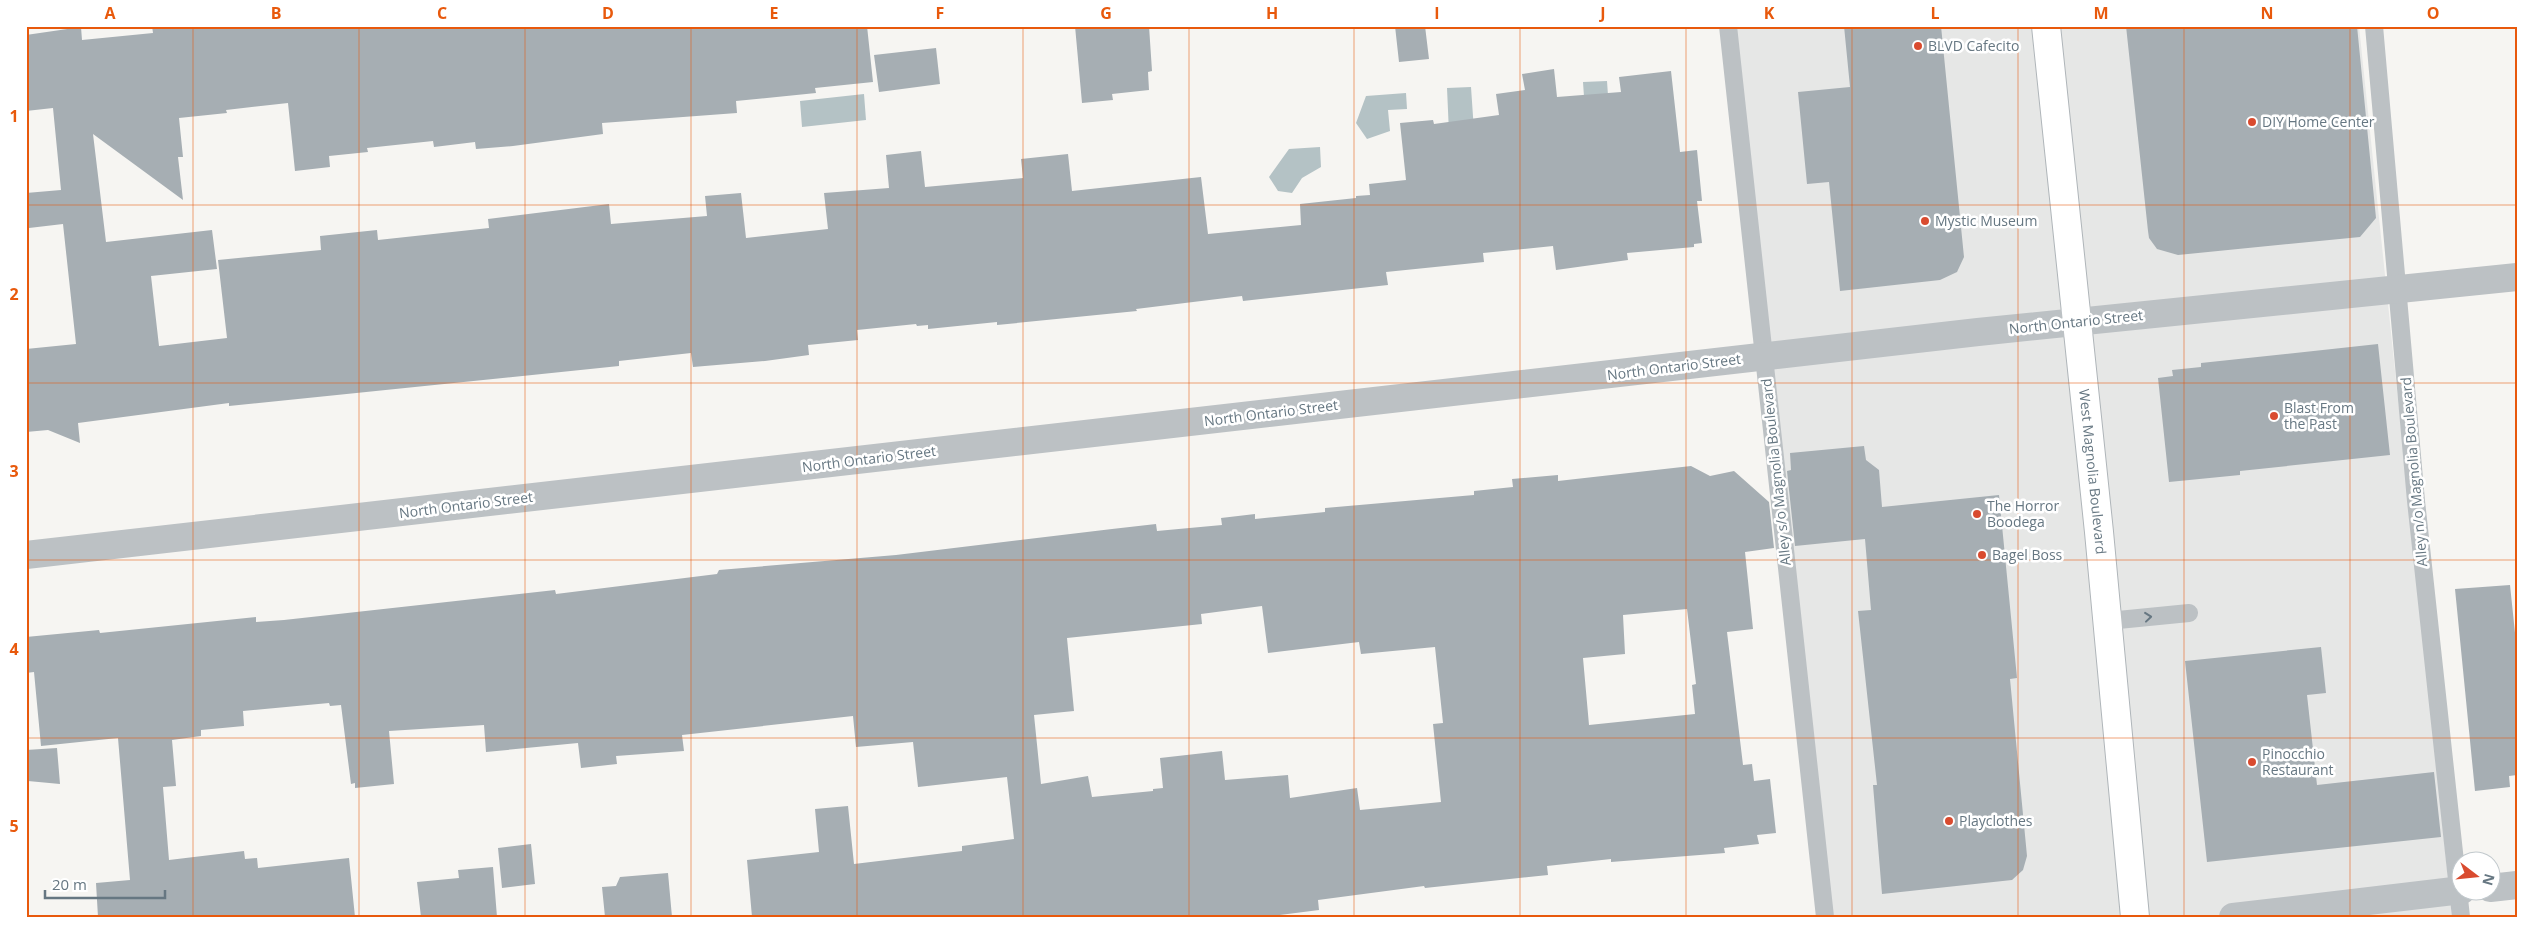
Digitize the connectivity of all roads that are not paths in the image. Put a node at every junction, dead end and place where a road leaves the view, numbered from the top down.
1 (1728, 26) edge
2 (2046, 26) edge
3 (2374, 26) edge
4 (2517, 277) edge
5 (2398, 290) junction
6 (2078, 322) junction
7 (1764, 356) junction
8 (26, 555) edge
9 (2189, 613) dead end
10 (2108, 621) junction
11 (2455, 850) edge
12 (2517, 885) edge
13 (2500, 887) edge
14 (2450, 900) edge
15 (1825, 917) edge
16 (2134, 917) edge
17 (2233, 917) edge

1 - 7 lane, Alley s/o Magnolia Boulevard
2 - 6 main road, West Magnolia Boulevard
3 - 5 lane, Alley n/o Magnolia Boulevard
4 - 5 street, North Ontario Street
5 - 6 street, North Ontario Street
5 - 11 lane, Alley n/o Magnolia Boulevard
6 - 7 street, North Ontario Street
6 - 10 main road, West Magnolia Boulevard
7 - 8 street, North Ontario Street
7 - 15 lane, Alley s/o Magnolia Boulevard
10 -> 9 lane
10 - 16 main road, West Magnolia Boulevard
12 - 13 street
14 - 17 street

